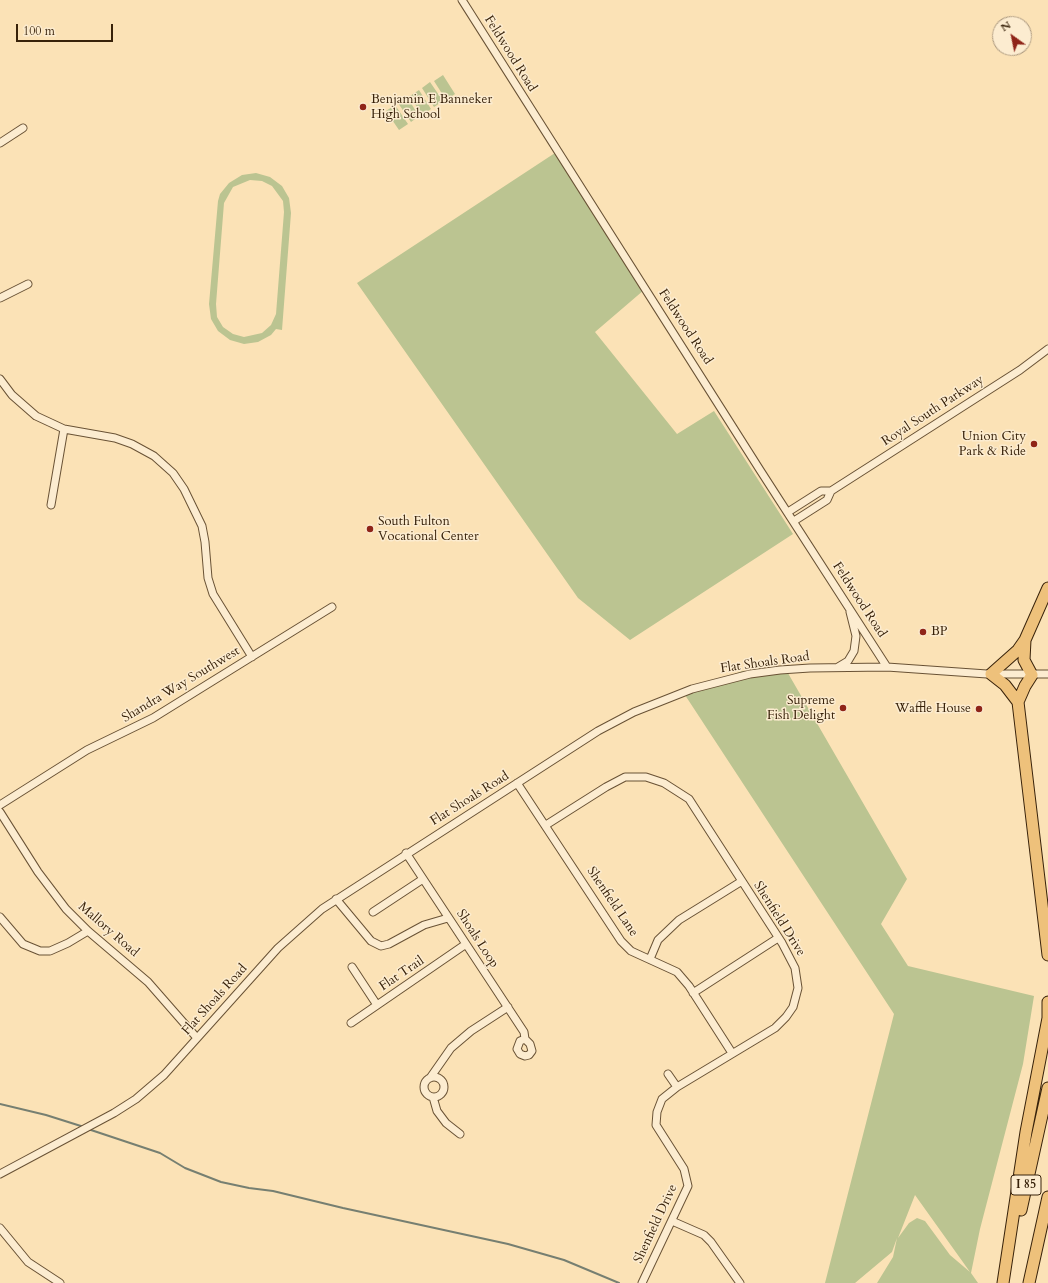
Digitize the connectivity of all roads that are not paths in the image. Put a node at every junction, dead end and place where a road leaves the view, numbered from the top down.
1 (462, 0) edge
2 (23, 128) dead end
3 (0, 143) edge
4 (28, 284) dead end
5 (0, 298) edge
6 (1048, 349) edge
7 (0, 379) edge
8 (64, 429) junction
9 (831, 491) junction
10 (51, 505) dead end
11 (788, 512) junction
12 (794, 521) junction
13 (1048, 588) edge
14 (848, 606) junction
15 (332, 607) dead end
16 (1025, 640) junction
17 (252, 657) junction
18 (887, 667) junction
19 (837, 668) junction
20 (991, 674) junction
21 (1048, 674) edge
22 (1032, 675) junction
23 (1018, 702) junction
24 (517, 783) junction
25 (0, 806) edge
26 (0, 812) edge
27 (546, 825) junction
28 (406, 853) junction
29 (423, 879) junction
30 (742, 882) junction
31 (336, 899) junction
32 (373, 912) dead end
33 (0, 917) edge
34 (448, 918) junction
35 (88, 931) junction
36 (778, 938) junction
37 (466, 944) junction
38 (1048, 955) edge
39 (650, 959) junction
40 (352, 967) dead end
41 (693, 993) junction
42 (1048, 1002) edge
43 (377, 1005) junction
44 (508, 1008) junction
45 (350, 1023) dead end
46 (197, 1038) junction
47 (525, 1039) dead end
48 (732, 1053) junction
49 (668, 1074) dead end
50 (430, 1078) junction
51 (678, 1087) junction
52 (1048, 1088) edge
53 (433, 1097) junction
54 (460, 1134) dead end
55 (0, 1174) edge
56 (1048, 1197) edge
57 (672, 1221) junction
58 (0, 1228) edge
59 (60, 1283) edge
60 (642, 1283) edge
61 (740, 1283) edge
62 (1004, 1283) edge
63 (1029, 1283) edge

1 - 11 street, Feldwood Road
2 - 3 street
4 - 5 street
6 - 9 street, Royal South Parkway
7 - 8 street
8 - 10 street
8 - 17 street
9 - 11 street, Royal South Parkway
9 - 12 street, Royal South Parkway
11 - 12 street, Feldwood Road
12 - 14 street, Feldwood Road
13 - 16 highway
14 - 18 street, Feldwood Road
14 - 19 street
15 - 17 street, Shandra Way Southwest
16 - 20 highway
16 - 22 highway
17 - 25 street, Shandra Way Southwest
18 - 19 street, Flat Shoals Road
18 - 20 street, Flat Shoals Road
19 - 24 street, Flat Shoals Road
20 - 22 street, Flat Shoals Road
20 - 23 highway
21 - 22 street, Flat Shoals Road
22 - 23 highway
23 - 38 highway
24 - 27 street, Shenfield Lane
24 - 28 street, Flat Shoals Road
26 - 35 street, Mallory Road
27 - 30 street, Shenfield Drive
27 - 39 street, Shenfield Lane
28 - 29 street, Shoals Loop
28 - 31 street, Flat Shoals Road
29 - 32 street
29 - 34 street, Shoals Loop
30 - 36 street, Shenfield Drive
30 - 39 street
31 - 34 street
31 - 46 street, Flat Shoals Road
33 - 35 street
34 - 37 street, Shoals Loop
35 - 46 street, Mallory Road
36 - 41 street
36 - 48 street, Shenfield Drive
37 - 43 street, Flat Trail
37 - 44 street, Shoals Loop
39 - 41 street, Shenfield Lane
40 - 43 street
41 - 48 street, Shenfield Lane
42 - 62 highway
43 - 45 street, Flat Trail
44 - 47 street, Shoals Loop
44 - 50 street
46 - 55 street, Flat Shoals Road
48 - 51 street, Shenfield Drive
49 - 51 street
50 - 53 street
50 - 53 street
51 - 57 street, Shenfield Drive
52 - 62 highway, I 85
53 - 54 street
56 - 63 highway, I 85
57 - 60 street, Shenfield Drive
57 - 61 street
58 - 59 street

